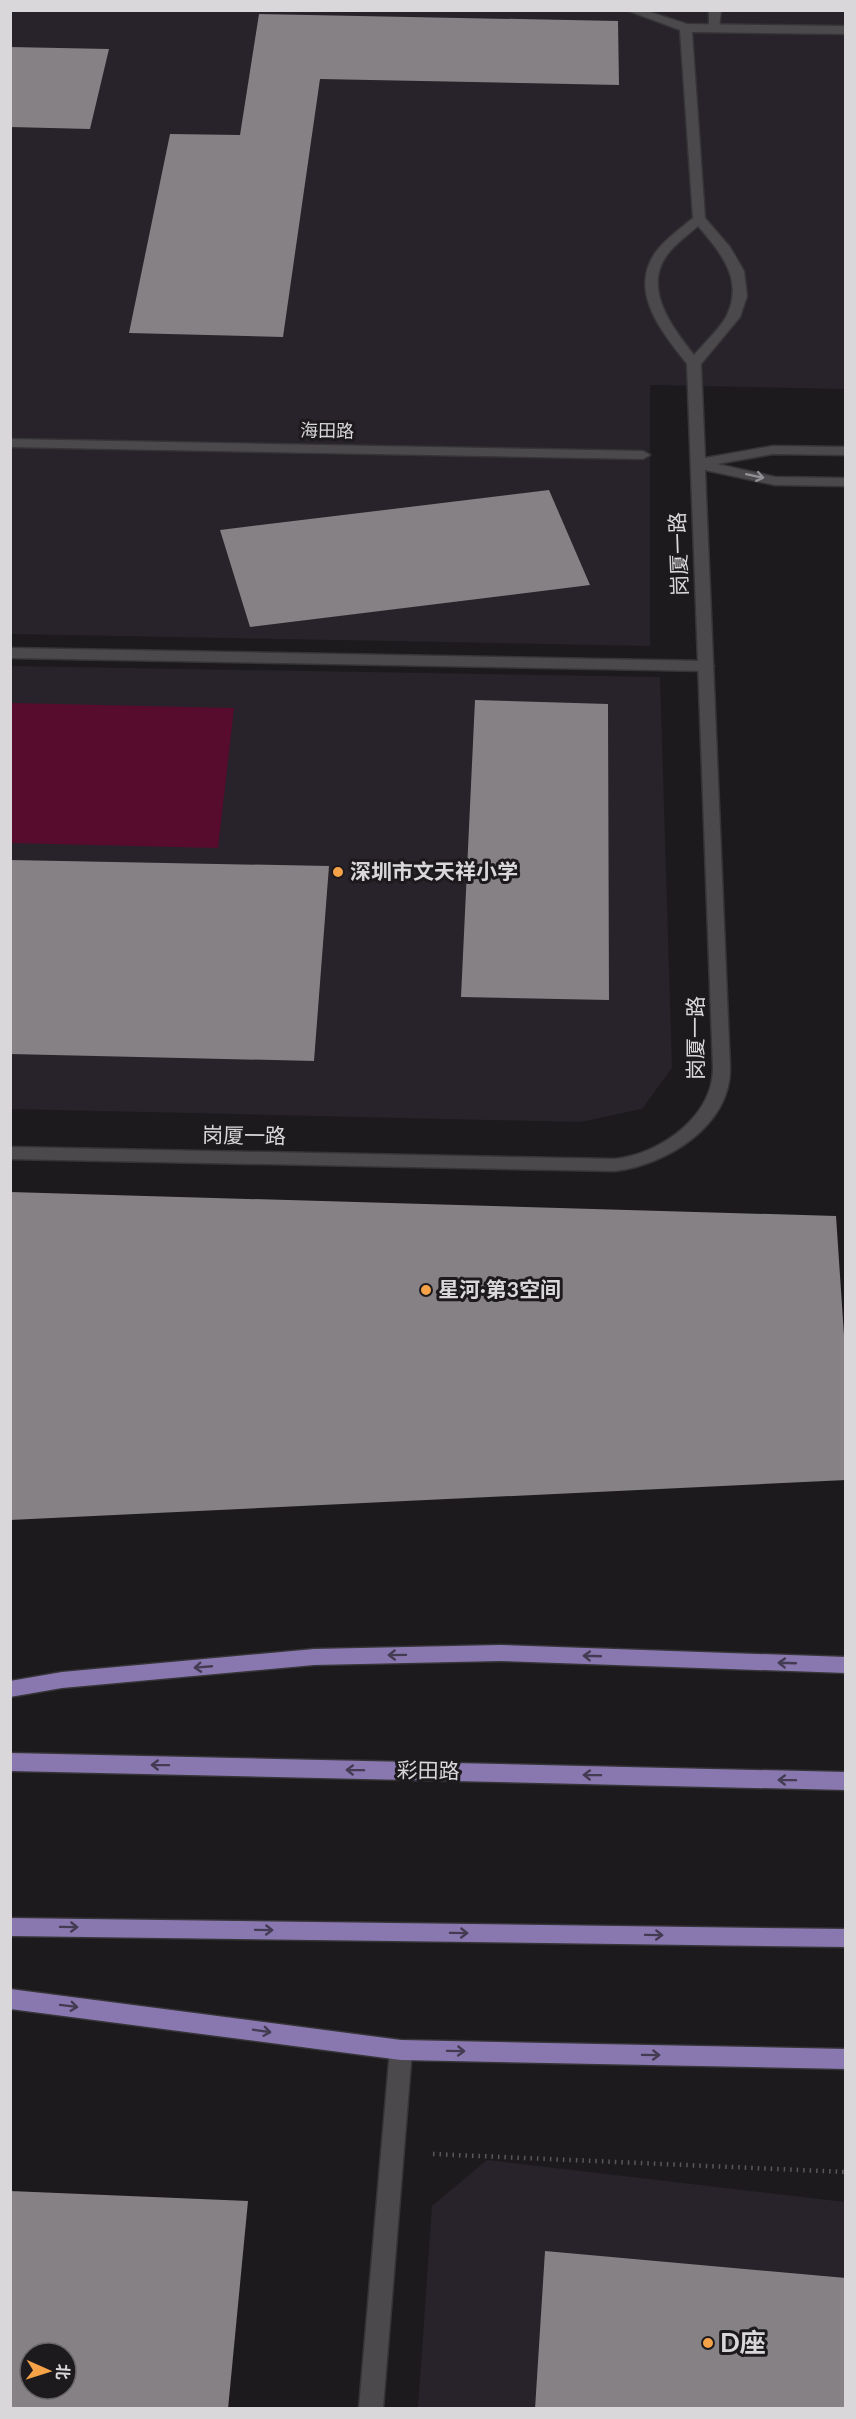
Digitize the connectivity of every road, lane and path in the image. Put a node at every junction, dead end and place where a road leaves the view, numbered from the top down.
1 (631, 10) edge
2 (715, 10) edge
3 (686, 28) junction
4 (716, 28) junction
5 (846, 30) edge
6 (699, 219) junction
7 (694, 364) junction
8 (10, 443) edge
9 (846, 451) edge
10 (643, 455) dead end
11 (698, 464) junction
12 (846, 482) edge
13 (10, 653) edge
14 (706, 666) junction
15 (10, 1153) edge
16 (846, 1665) edge
17 (10, 1689) edge
18 (10, 1762) edge
19 (846, 1781) edge
20 (10, 1927) edge
21 (846, 1938) edge
22 (10, 1998) edge
23 (401, 2050) junction
24 (846, 2059) edge
25 (391, 2150) junction
26 (846, 2172) edge
27 (371, 2409) edge

1 - 3 street
2 - 4 street
3 - 4 street
3 - 6 street
4 - 5 street
6 - 7 street
6 - 7 street
7 - 11 street, 岗厦一路
8 - 10 street, 海田路
9 - 11 street
11 -> 12 street
11 - 14 street, 岗厦一路
13 - 14 street
14 - 15 street, 岗厦一路
16 -> 17 main road
19 -> 18 main road, 彩田路
20 -> 21 main road
22 -> 23 main road
23 -> 24 main road
23 - 25 street
25 - 26 path
25 - 27 street

